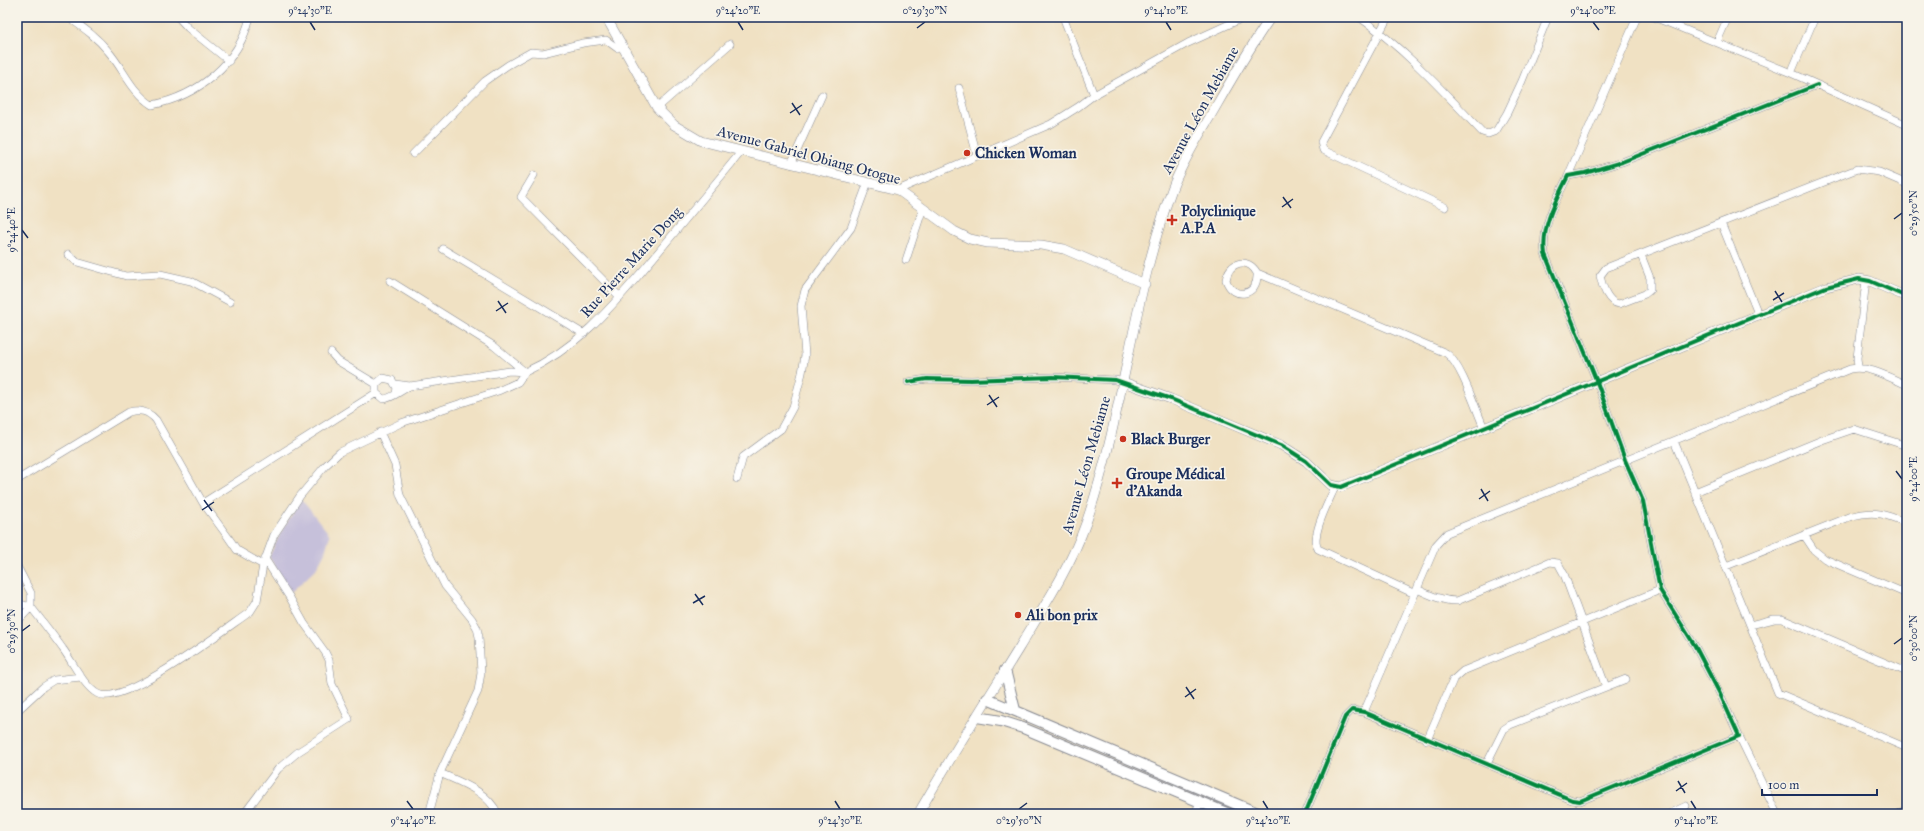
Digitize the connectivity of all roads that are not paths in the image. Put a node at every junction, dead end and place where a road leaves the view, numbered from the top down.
1 (68, 17) edge
2 (178, 17) edge
3 (250, 17) edge
4 (606, 17) edge
5 (1063, 17) edge
6 (1245, 17) edge
7 (1271, 17) edge
8 (1359, 17) edge
9 (1388, 17) edge
10 (1548, 17) edge
11 (1637, 17) edge
12 (1654, 17) edge
13 (1728, 17) edge
14 (1815, 17) edge
15 (1380, 32) junction
16 (1717, 42) junction
17 (730, 44) dead end
18 (621, 46) junction
19 (229, 61) junction
20 (1791, 73) junction
21 (1817, 85) junction
22 (959, 88) dead end
23 (822, 95) dead end
24 (1094, 95) junction
25 (657, 108) junction
26 (1907, 125) edge
27 (741, 152) junction
28 (413, 154) dead end
29 (977, 155) junction
30 (791, 164) junction
31 (534, 175) dead end
32 (1568, 176) junction
33 (868, 182) junction
34 (1907, 184) edge
35 (898, 190) junction
36 (1445, 207) dead end
37 (924, 208) junction
38 (1721, 223) junction
39 (443, 249) dead end
40 (68, 254) dead end
41 (1641, 255) junction
42 (906, 260) dead end
43 (1257, 273) junction
44 (1866, 280) junction
45 (390, 281) dead end
46 (1145, 284) junction
47 (620, 297) junction
48 (1907, 297) edge
49 (230, 302) dead end
50 (1759, 316) junction
51 (584, 334) junction
52 (331, 353) dead end
53 (1858, 368) junction
54 (525, 372) junction
55 (908, 382) dead end
56 (1123, 382) junction
57 (1597, 382) junction
58 (376, 384) junction
59 (395, 384) junction
60 (1907, 385) edge
61 (410, 386) junction
62 (396, 393) junction
63 (376, 394) junction
64 (1484, 428) junction
65 (380, 432) junction
66 (1674, 441) junction
67 (1907, 446) edge
68 (1625, 460) junction
69 (737, 479) dead end
70 (17, 480) edge
71 (1335, 487) junction
72 (1695, 492) junction
73 (203, 503) junction
74 (1907, 522) edge
75 (1804, 535) junction
76 (264, 562) junction
77 (17, 566) edge
78 (1726, 566) junction
79 (1660, 590) junction
80 (1416, 591) junction
81 (1907, 594) edge
82 (17, 603) edge
83 (32, 607) junction
84 (17, 622) edge
85 (1582, 622) junction
86 (1750, 625) junction
87 (1005, 670) junction
88 (1907, 672) edge
89 (81, 677) junction
90 (1626, 679) dead end
91 (1606, 687) junction
92 (987, 699) junction
93 (1015, 710) junction
94 (17, 711) edge
95 (1364, 712) junction
96 (977, 717) junction
97 (1739, 736) junction
98 (1427, 740) junction
99 (1907, 748) edge
100 (1487, 763) junction
101 (440, 773) junction
102 (1200, 802) junction
103 (1686, 806) dead end
104 (1907, 812) edge
105 (244, 814) edge
106 (429, 814) edge
107 (498, 814) edge
108 (918, 814) edge
109 (1195, 814) edge
110 (1228, 814) edge
111 (1260, 814) edge
112 (1305, 814) edge
113 (1669, 814) edge
114 (1777, 814) edge
115 (1901, 814) edge

1 - 19 street
2 - 19 street
3 - 19 street
4 - 18 street, Avenue Gabriel Obiang Otogue
5 - 24 street
6 - 24 street
7 - 46 street, Avenue Léon Mebiame
8 - 15 street
9 - 15 street
10 - 15 street
11 - 32 street
12 - 16 street
13 - 16 street
14 - 20 street
15 - 36 street
16 - 20 street
17 - 25 street
18 - 25 street, Avenue Gabriel Obiang Otogue
18 - 28 street
20 - 21 street
21 - 26 street
21 - 32 street
22 - 29 street
23 - 30 street
24 - 29 street
25 - 27 street, Avenue Gabriel Obiang Otogue
27 - 30 street, Avenue Gabriel Obiang Otogue
27 - 47 street, Rue Pierre Marie Dong
29 - 35 street
30 - 33 street, Avenue Gabriel Obiang Otogue
31 - 47 street
32 - 57 street
33 - 35 street, Avenue Gabriel Obiang Otogue
33 - 69 street
34 - 38 street
35 - 37 street, Avenue Gabriel Obiang Otogue
37 - 42 street
37 - 46 street, Avenue Gabriel Obiang Otogue
38 - 41 street
38 - 50 street
39 - 51 street
40 - 49 street
41 - 41 street
43 - 43 street
43 - 64 street
44 - 48 street
44 - 50 street
44 - 53 street
45 - 54 street
46 - 56 street, Avenue Léon Mebiame
47 - 51 street, Rue Pierre Marie Dong
50 - 57 street
51 - 54 street, Rue Pierre Marie Dong
52 - 58 street
53 - 60 street
53 - 66 street
54 - 61 street
54 - 65 street
55 - 56 street
56 - 71 street
56 - 87 street, Avenue Léon Mebiame
57 - 64 street
57 - 68 street
58 - 59 street
58 - 63 street
59 - 61 street
59 - 62 street
61 - 62 street
62 - 63 street
63 - 73 street
64 - 71 street
65 - 76 street
65 - 101 street
66 - 68 street
66 - 72 street
67 - 72 street
68 - 79 street
68 - 80 street
70 - 73 street
71 - 80 street
72 - 78 street
73 - 76 street
74 - 75 street
75 - 78 street
75 - 81 street
76 - 89 street
76 - 105 street
77 - 83 street
78 - 86 street
79 - 85 street
79 - 97 street
80 - 85 street
80 - 95 street
82 - 83 street
83 - 84 street
83 - 89 street
85 - 91 street
85 - 98 street
86 - 88 street
86 - 99 street
87 - 92 street, Avenue Léon Mebiame
87 - 93 main road
89 - 94 street
90 - 91 street
91 - 100 street
92 - 93 main road
92 - 96 street, Avenue Léon Mebiame
93 - 111 main road
95 - 98 street
95 - 112 street
96 - 102 main road
96 - 108 street, Avenue Léon Mebiame
97 - 100 street
97 - 114 street
98 - 100 street
101 - 106 street
101 - 107 street
102 - 109 street
102 - 110 main road
103 - 113 street
104 - 115 main road

